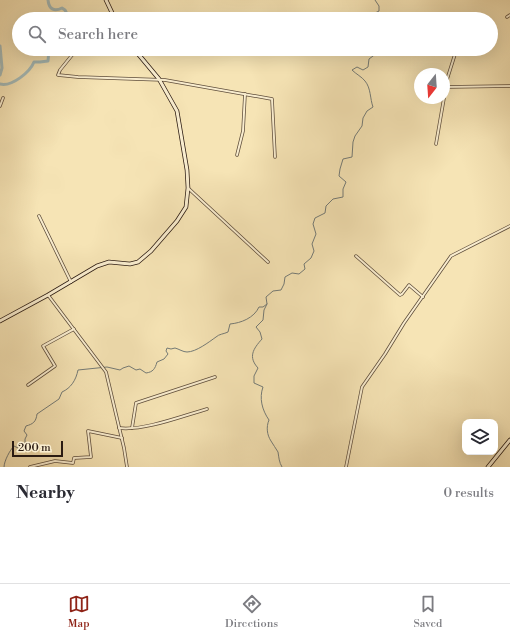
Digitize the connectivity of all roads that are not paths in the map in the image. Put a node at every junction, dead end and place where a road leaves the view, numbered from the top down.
1 (106, 0) edge
2 (112, 12) edge
3 (510, 15) edge
4 (507, 17) dead end
5 (71, 56) edge
6 (140, 56) edge
7 (454, 56) edge
8 (450, 69) edge
9 (159, 79) junction
10 (510, 86) edge
11 (450, 88) edge
12 (245, 94) junction
13 (3, 98) dead end
14 (443, 104) edge
15 (0, 106) edge
16 (436, 144) dead end
17 (237, 155) dead end
18 (275, 157) dead end
19 (188, 188) junction
20 (39, 216) dead end
21 (510, 226) edge
22 (356, 256) dead end
23 (268, 262) dead end
24 (71, 282) junction
25 (48, 295) junction
26 (423, 297) junction
27 (0, 321) edge
28 (74, 329) junction
29 (214, 377) dead end
30 (28, 385) dead end
31 (207, 409) dead end
32 (119, 428) junction
33 (132, 428) junction
34 (122, 438) junction
35 (510, 440) edge
36 (30, 467) edge
37 (127, 467) edge
38 (346, 467) edge
39 (488, 467) edge

1 - 2 street
3 - 4 street
5 - 9 street
6 - 9 street
7 - 8 street
9 - 12 street
9 - 19 street
10 - 11 street
12 - 17 street
12 - 18 street
13 - 15 street
14 - 16 street
19 - 23 street
19 - 24 street
20 - 24 street
21 - 26 street
22 - 26 street
24 - 25 street
25 - 27 street
25 - 28 street
26 - 38 street
28 - 30 street
28 - 32 street
29 - 33 street
31 - 33 street
32 - 33 street
32 - 34 street
34 - 36 street
34 - 37 street
35 - 39 street

